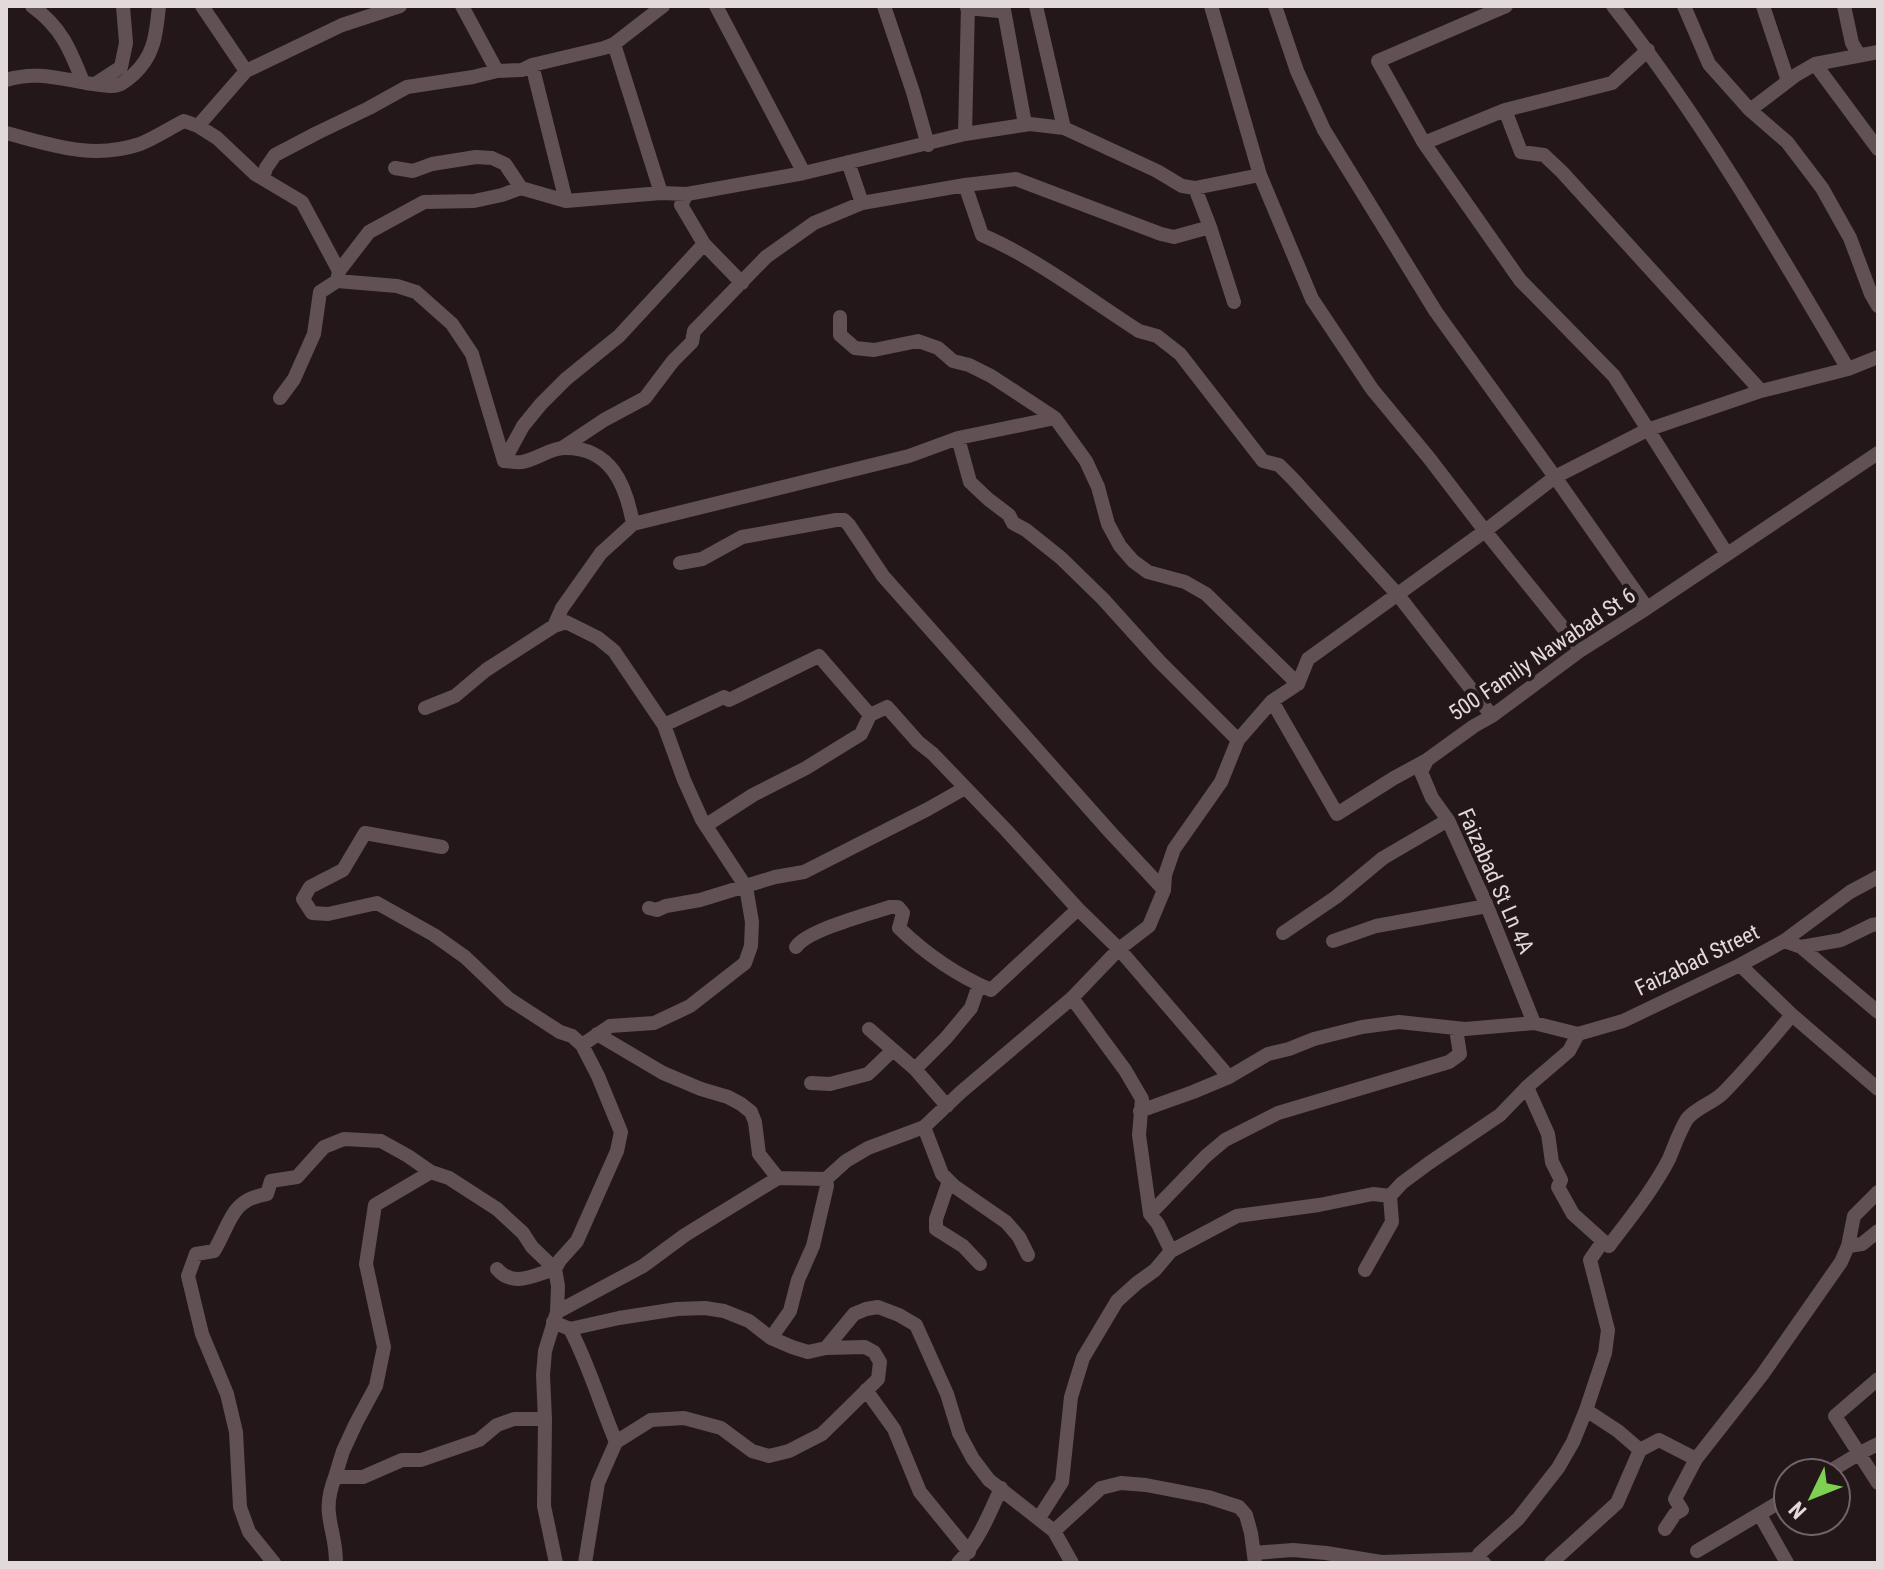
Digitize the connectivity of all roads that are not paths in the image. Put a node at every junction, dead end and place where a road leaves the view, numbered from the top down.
1 (32, 6) edge
2 (123, 6) edge
3 (159, 6) edge
4 (202, 6) edge
5 (400, 6) edge
6 (462, 6) edge
7 (663, 6) edge
8 (716, 6) edge
9 (884, 6) edge
10 (1019, 6) edge
11 (1036, 6) edge
12 (1211, 6) edge
13 (1275, 6) edge
14 (1506, 6) edge
15 (1613, 6) edge
16 (1684, 6) edge
17 (1763, 6) edge
18 (1844, 6) edge
19 (968, 7) edge
20 (1001, 9) edge
21 (614, 44) junction
22 (1648, 50) junction
23 (1878, 52) edge
24 (1859, 55) junction
25 (1815, 64) junction
26 (532, 65) junction
27 (246, 71) junction
28 (497, 71) junction
29 (6, 80) edge
30 (1788, 81) junction
31 (89, 83) junction
32 (1505, 110) junction
33 (1750, 110) junction
34 (1025, 124) junction
35 (198, 126) junction
36 (1064, 128) junction
37 (6, 133) edge
38 (965, 134) junction
39 (1424, 143) junction
40 (928, 145) junction
41 (1878, 149) edge
42 (848, 162) junction
43 (395, 168) dead end
44 (804, 173) junction
45 (1260, 175) junction
46 (263, 178) junction
47 (965, 185) junction
48 (521, 188) junction
49 (1195, 188) junction
50 (661, 193) junction
51 (687, 194) junction
52 (566, 201) junction
53 (862, 203) junction
54 (1210, 227) junction
55 (704, 244) junction
56 (338, 276) junction
57 (742, 283) junction
58 (1234, 302) dead end
59 (1878, 306) edge
60 (840, 317) dead end
61 (1878, 357) edge
62 (1848, 369) junction
63 (1761, 391) junction
64 (280, 398) dead end
65 (1055, 418) junction
66 (1647, 430) junction
67 (958, 438) junction
68 (562, 448) junction
69 (1878, 453) edge
70 (504, 461) junction
71 (1555, 477) junction
72 (633, 524) junction
73 (1485, 531) junction
74 (1727, 554) junction
75 (680, 563) dead end
76 (1398, 595) junction
77 (1647, 608) junction
78 (554, 626) junction
79 (1581, 650) junction
80 (1298, 684) junction
81 (1272, 701) junction
82 (425, 708) dead end
83 (870, 715) junction
84 (1492, 716) junction
85 (664, 725) junction
86 (1238, 740) junction
87 (1427, 760) junction
88 (965, 788) junction
89 (702, 820) junction
90 (1448, 820) junction
91 (442, 847) dead end
92 (1878, 877) edge
93 (746, 887) junction
94 (1164, 890) junction
95 (1487, 906) junction
96 (649, 908) dead end
97 (1078, 909) junction
98 (1878, 924) edge
99 (1283, 933) dead end
100 (1333, 941) dead end
101 (1784, 941) junction
102 (796, 947) dead end
103 (1801, 947) junction
104 (1119, 949) junction
105 (1740, 965) junction
106 (979, 985) junction
107 (1072, 998) junction
108 (1878, 1012) edge
109 (1792, 1015) junction
110 (1534, 1023) junction
111 (869, 1029) dead end
112 (1456, 1029) junction
113 (597, 1034) junction
114 (1578, 1034) junction
115 (582, 1045) junction
116 (893, 1050) junction
117 (915, 1069) junction
118 (1229, 1077) junction
119 (811, 1083) dead end
120 (1527, 1087) junction
121 (1878, 1089) edge
122 (947, 1106) junction
123 (1140, 1111) junction
124 (924, 1127) junction
125 (431, 1172) junction
126 (778, 1178) junction
127 (826, 1179) junction
128 (949, 1181) junction
129 (1878, 1192) edge
130 (1390, 1196) junction
131 (1153, 1224) junction
132 (1878, 1231) edge
133 (1603, 1241) junction
134 (1848, 1246) junction
135 (1171, 1251) junction
136 (1028, 1255) dead end
137 (980, 1264) dead end
138 (497, 1269) dead end
139 (555, 1269) junction
140 (1365, 1270) dead end
141 (555, 1317) junction
142 (570, 1329) junction
143 (771, 1338) junction
144 (826, 1348) junction
145 (1878, 1379) edge
146 (866, 1390) junction
147 (1586, 1410) junction
148 (545, 1419) junction
149 (616, 1442) junction
150 (1878, 1444) edge
151 (1640, 1450) junction
152 (1860, 1453) junction
153 (1852, 1458) edge
154 (1696, 1459) junction
155 (335, 1477) junction
156 (1878, 1483) edge
157 (1001, 1488) junction
158 (1772, 1507) edge
159 (1760, 1515) junction
160 (1039, 1518) junction
161 (1665, 1529) dead end
162 (1054, 1531) junction
163 (1697, 1551) dead end
164 (969, 1552) junction
165 (1255, 1558) edge
166 (1482, 1561) edge
167 (1381, 1562) edge
168 (274, 1563) edge
169 (336, 1563) edge
170 (556, 1563) edge
171 (585, 1563) edge
172 (958, 1563) edge
173 (1072, 1563) edge
174 (1551, 1563) edge
175 (1787, 1563) edge

1 - 31 street
2 - 31 street
3 - 31 street
4 - 27 street
5 - 27 street
6 - 28 street
7 - 21 street
8 - 44 street
9 - 40 street
10 - 20 street
11 - 36 street
12 - 45 street
13 - 71 street
14 - 39 street
15 - 22 street
16 - 33 street
17 - 30 street
18 - 24 street
19 - 20 street
19 - 38 street
20 - 34 street
21 - 26 street
21 - 50 street
22 - 32 street
22 - 62 street
23 - 24 street
24 - 25 street
25 - 30 street
25 - 41 street
26 - 28 street
26 - 52 street
27 - 35 street
28 - 46 street
29 - 31 street
30 - 33 street
32 - 39 street
32 - 63 street
33 - 59 street
34 - 36 street
34 - 38 street
35 - 37 street
35 - 46 street
36 - 49 street
38 - 40 street
39 - 66 street
40 - 42 street
42 - 44 street
42 - 53 street
43 - 48 street
44 - 51 street
45 - 49 street
45 - 73 street
46 - 56 street
47 - 53 street
47 - 54 street
47 - 76 street
48 - 52 street
48 - 56 street
49 - 54 street
50 - 51 street
50 - 52 street
51 - 55 street
53 - 57 street
54 - 58 street
55 - 57 street
55 - 70 street
56 - 64 street
56 - 70 street
57 - 68 street
60 - 65 street
61 - 62 street
62 - 63 street
63 - 66 street
65 - 67 street
65 - 80 street
66 - 71 street
66 - 74 street
67 - 72 street
67 - 86 street
68 - 70 street
68 - 72 street
69 - 74 street, 500 Family Nawabad St 6
71 - 73 street
71 - 77 street
72 - 78 street
73 - 76 street
73 - 79 street
74 - 77 street, 500 Family Nawabad St 6
75 - 94 street
76 - 80 street
76 - 84 street
77 - 79 street, 500 Family Nawabad St 6
78 - 82 street
78 - 85 street
79 - 84 street, 500 Family Nawabad St 6
80 - 81 street
81 - 86 street
81 - 87 street, 500 Family Nawabad St 6
83 - 85 street
83 - 88 street
83 - 89 street
84 - 87 street, 500 Family Nawabad St 6
85 - 89 street
86 - 94 street
87 - 90 street, Faizabad St Ln 4A
88 - 93 street
88 - 97 street
89 - 93 street
90 - 95 street, Faizabad St Ln 4A
90 - 99 street
91 - 115 street
92 - 101 street
93 - 96 street
93 - 113 street
94 - 104 street
95 - 100 street
95 - 110 street, Faizabad St Ln 4A
97 - 104 street
97 - 106 street
98 - 103 street, Faizabad Street
101 - 103 street, Faizabad Street
101 - 105 street, Faizabad Street
102 - 106 street
103 - 108 street
104 - 107 street
104 - 118 street
105 - 109 street
105 - 114 street, Faizabad Street
106 - 117 street
107 - 122 street
107 - 123 street
109 - 121 street
109 - 133 street
110 - 112 street
110 - 114 street
111 - 116 street
112 - 118 street
112 - 131 street
113 - 115 street
113 - 126 street
114 - 120 street
115 - 139 street
116 - 117 street
116 - 119 street
117 - 122 street
118 - 123 street
120 - 130 street
120 - 133 street
122 - 124 street
123 - 131 street
124 - 127 street
124 - 128 street
125 - 139 street
125 - 155 street
125 - 168 street
126 - 127 street
126 - 141 street
127 - 143 street
128 - 136 street
128 - 137 street
129 - 134 street
130 - 135 street
130 - 140 street
131 - 135 street
132 - 134 street
133 - 147 street
134 - 154 street
135 - 160 street
138 - 139 street
139 - 141 street
141 - 142 street
141 - 148 street
142 - 143 street
142 - 149 street
143 - 144 street
144 - 146 street
144 - 157 street
145 - 152 street
146 - 149 street
146 - 164 street
147 - 151 street
147 - 166 street
148 - 155 street
148 - 170 street
149 - 171 street
150 - 152 street
151 - 154 street
151 - 174 street
152 - 153 street
152 - 156 street
154 - 161 street
155 - 169 street
157 - 160 street
157 - 164 street
158 - 159 street
159 - 163 street
159 - 175 street
160 - 162 street
162 - 165 street
162 - 173 street
164 - 172 street
165 - 167 street
166 - 167 street

